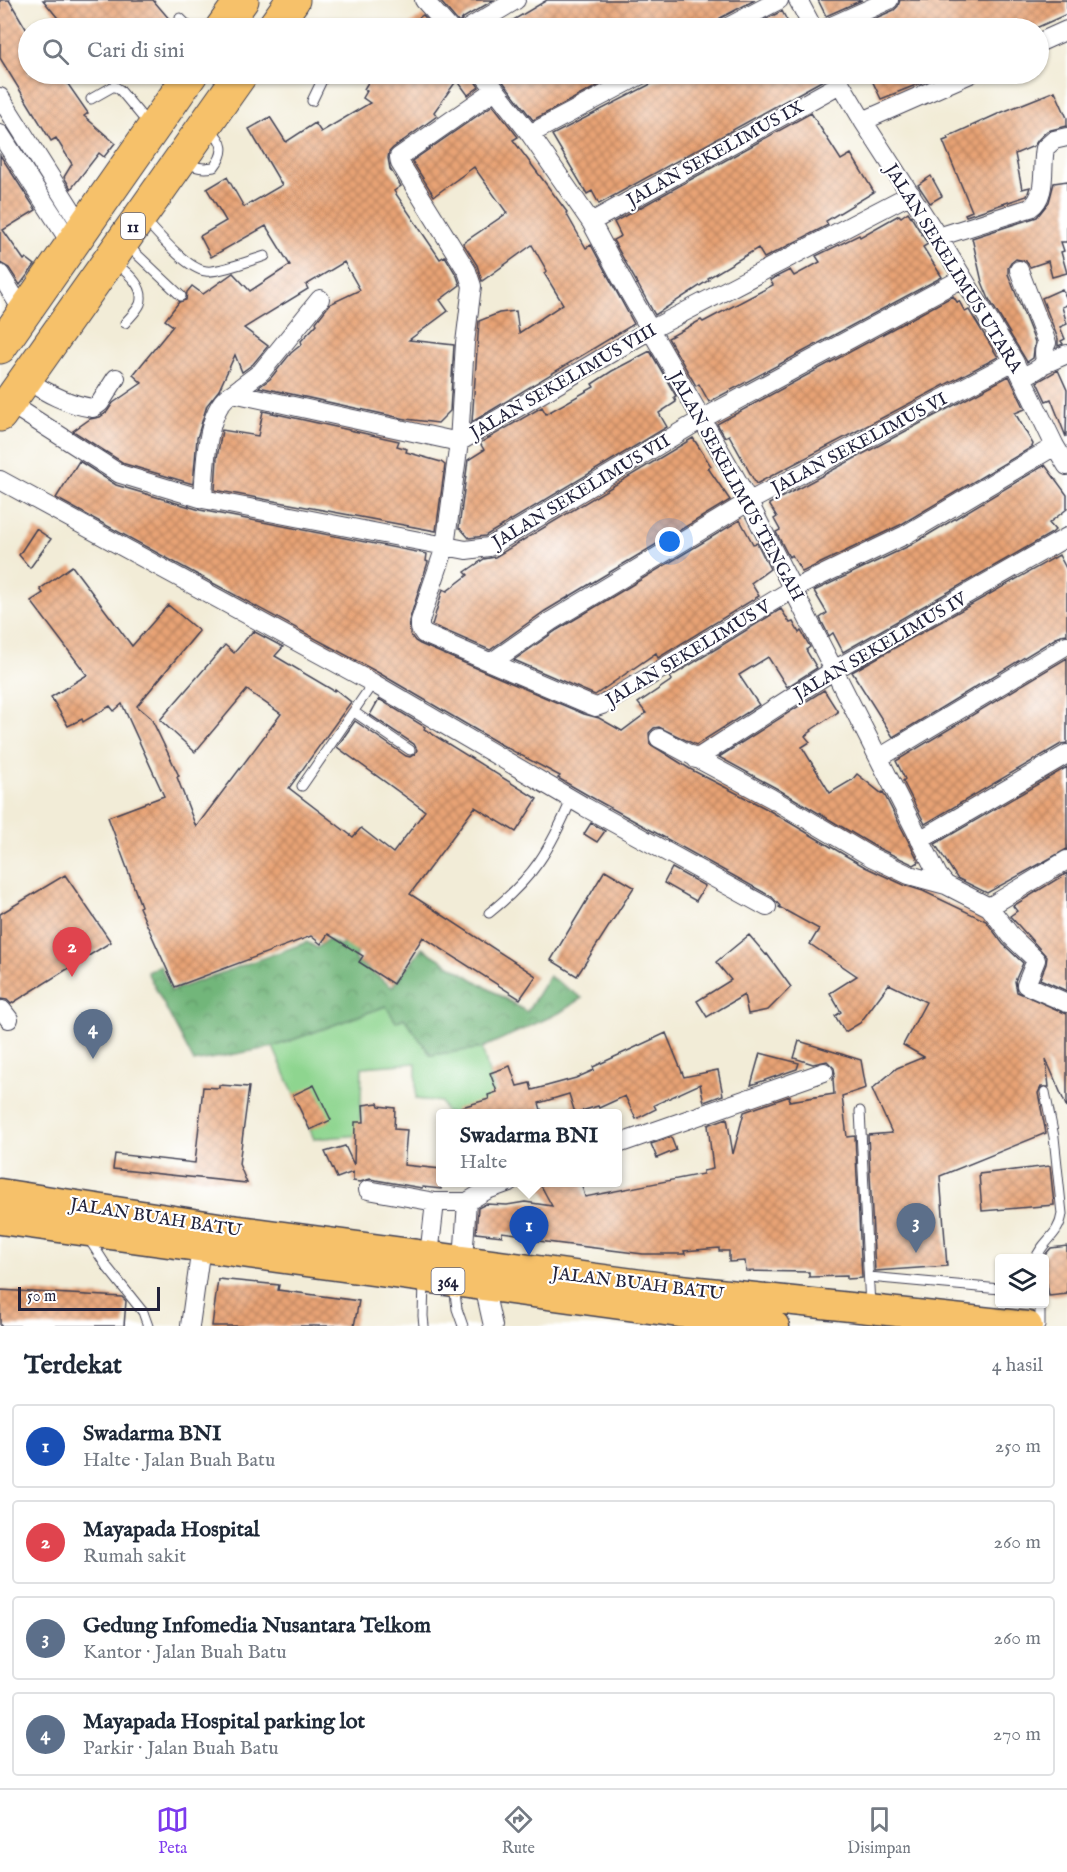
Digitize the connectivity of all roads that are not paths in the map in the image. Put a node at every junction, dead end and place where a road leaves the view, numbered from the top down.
1 (242, 0) edge
2 (424, 0) edge
3 (516, 0) edge
4 (779, 0) edge
5 (798, 0) edge
6 (889, 0) edge
7 (229, 18) edge
8 (440, 18) edge
9 (486, 18) edge
10 (745, 18) edge
11 (808, 18) edge
12 (848, 18) edge
13 (1067, 30) edge
14 (1049, 38) edge
15 (184, 84) edge
16 (234, 84) edge
17 (320, 84) edge
18 (490, 84) edge
19 (624, 84) edge
20 (828, 84) edge
21 (840, 84) edge
22 (947, 84) edge
23 (495, 90) junction
24 (0, 97) edge
25 (91, 99) dead end
26 (312, 100) dead end
27 (862, 121) junction
28 (153, 129) junction
29 (0, 134) edge
30 (530, 134) junction
31 (1067, 137) edge
32 (911, 194) junction
33 (141, 215) junction
34 (591, 222) junction
35 (77, 236) junction
36 (938, 237) junction
37 (116, 249) junction
38 (265, 256) dead end
39 (1019, 270) dead end
40 (0, 274) edge
41 (963, 278) junction
42 (181, 296) dead end
43 (320, 299) dead end
44 (24, 313) junction
45 (125, 323) dead end
46 (650, 330) junction
47 (0, 347) edge
48 (1067, 354) edge
49 (1042, 365) junction
50 (1018, 369) junction
51 (116, 378) dead end
52 (233, 393) junction
53 (11, 399) edge
54 (702, 419) junction
55 (459, 442) junction
56 (1055, 446) junction
57 (1067, 466) edge
58 (0, 480) edge
59 (202, 499) junction
60 (748, 502) junction
61 (1067, 537) edge
62 (446, 547) junction
63 (793, 589) junction
64 (1067, 645) edge
65 (492, 662) junction
66 (834, 670) junction
67 (373, 683) junction
68 (354, 712) junction
69 (659, 738) dead end
70 (410, 750) dead end
71 (1067, 754) edge
72 (879, 758) junction
73 (696, 759) junction
74 (302, 786) dead end
75 (572, 798) junction
76 (920, 840) junction
77 (1067, 860) edge
78 (946, 885) junction
79 (983, 904) junction
80 (767, 907) dead end
81 (489, 912) dead end
82 (1067, 1003) edge
83 (824, 1072) dead end
84 (1045, 1092) dead end
85 (860, 1111) dead end
86 (622, 1143) edge
87 (495, 1187) edge
88 (368, 1190) dead end
89 (0, 1193) edge
90 (435, 1202) junction
91 (466, 1202) junction
92 (0, 1220) edge
93 (85, 1232) junction
94 (220, 1243) junction
95 (1038, 1254) edge
96 (426, 1267) junction
97 (459, 1271) junction
98 (870, 1277) junction
99 (484, 1286) junction
100 (995, 1289) edge
101 (870, 1308) junction
102 (1040, 1308) edge
103 (148, 1326) edge
104 (190, 1326) edge
105 (424, 1326) edge
106 (463, 1326) edge
107 (494, 1326) edge
108 (775, 1326) edge
109 (1028, 1326) edge
110 (1040, 1326) edge

1 - 7 highway
2 - 8 street
3 - 9 street
4 - 10 street
5 - 11 street
6 - 12 street
13 - 14 street
15 - 28 highway, 11
16 - 33 highway, 11
17 - 26 lane
18 - 23 street, JALAN SEKELIMUS TENGAH
19 - 30 street
20 - 34 street, JALAN SEKELIMUS IX
21 - 27 street, JALAN SEKELIMUS UTARA
22 - 27 street
23 - 30 street, JALAN SEKELIMUS TENGAH
23 - 55 street
24 - 35 street
25 - 28 lane
27 - 32 street, JALAN SEKELIMUS UTARA
28 - 35 highway, 11
29 - 35 street
30 - 34 street, JALAN SEKELIMUS TENGAH
31 - 36 street
32 - 36 street, JALAN SEKELIMUS UTARA
32 - 46 street, JALAN SEKELIMUS VIII
33 - 37 highway, 11
33 - 38 lane
34 - 46 street, JALAN SEKELIMUS TENGAH
35 - 44 highway, 11
36 - 41 street, JALAN SEKELIMUS UTARA
37 - 42 lane
37 - 45 lane
37 - 53 highway, 11
39 - 49 street
40 - 44 street
41 - 50 street, JALAN SEKELIMUS UTARA
41 - 54 street, JALAN SEKELIMUS VII
43 - 52 street
44 - 47 highway, 11
46 - 54 street, JALAN SEKELIMUS TENGAH
46 - 55 street, JALAN SEKELIMUS VIII
48 - 49 street, JALAN SEKELIMUS VI
49 - 50 street, JALAN SEKELIMUS VI
50 - 56 street, JALAN SEKELIMUS UTARA
50 - 60 street, JALAN SEKELIMUS VI
51 - 53 street
52 - 55 street, JALAN SEKELIMUS VIII
52 - 59 street
53 - 59 street, JALAN SEKELIMUS VII
54 - 60 street, JALAN SEKELIMUS TENGAH
54 - 62 street, JALAN SEKELIMUS VII
55 - 62 street
56 - 57 street, JALAN SEKELIMUS UTARA
56 - 63 street, JALAN SEKELIMUS V
58 - 67 street
59 - 62 street, JALAN SEKELIMUS VII
60 - 63 street, JALAN SEKELIMUS TENGAH
60 - 65 street, JALAN SEKELIMUS VI
61 - 66 street, JALAN SEKELIMUS IV
62 - 65 street, JALAN SEKELIMUS V
63 - 65 street, JALAN SEKELIMUS V
63 - 66 street, JALAN SEKELIMUS TENGAH
64 - 72 street
66 - 72 street, JALAN SEKELIMUS TENGAH
66 - 73 street, JALAN SEKELIMUS IV
67 - 68 lane
67 - 75 street
68 - 70 lane
68 - 74 lane
69 - 73 street
71 - 76 street
72 - 76 street, JALAN SEKELIMUS TENGAH
73 - 78 street
75 - 80 street
75 - 81 lane
76 - 78 street, JALAN SEKELIMUS TENGAH
77 - 79 street
78 - 79 street, JALAN SEKELIMUS TENGAH
79 - 82 street
83 - 86 street
84 - 95 lane
85 - 98 lane
87 - 91 street
88 - 90 street
89 - 94 main road, JALAN BUAH BATU / 364
90 - 91 street
90 - 96 street
91 - 97 street
92 - 93 main road, JALAN BUAH BATU / 364
93 - 94 main road, JALAN BUAH BATU / 364
93 - 103 lane
94 - 96 main road, JALAN BUAH BATU / 364
94 - 104 street
96 - 97 main road, JALAN BUAH BATU / 364
96 - 105 lane
97 - 99 main road, JALAN BUAH BATU / 364
97 - 101 main road, JALAN BUAH BATU / 364
97 - 106 lane
98 - 100 lane
98 - 101 lane
99 - 107 street
99 - 108 main road, JALAN BUAH BATU / 364
101 - 109 main road, JALAN BUAH BATU / 364
102 - 110 lane

